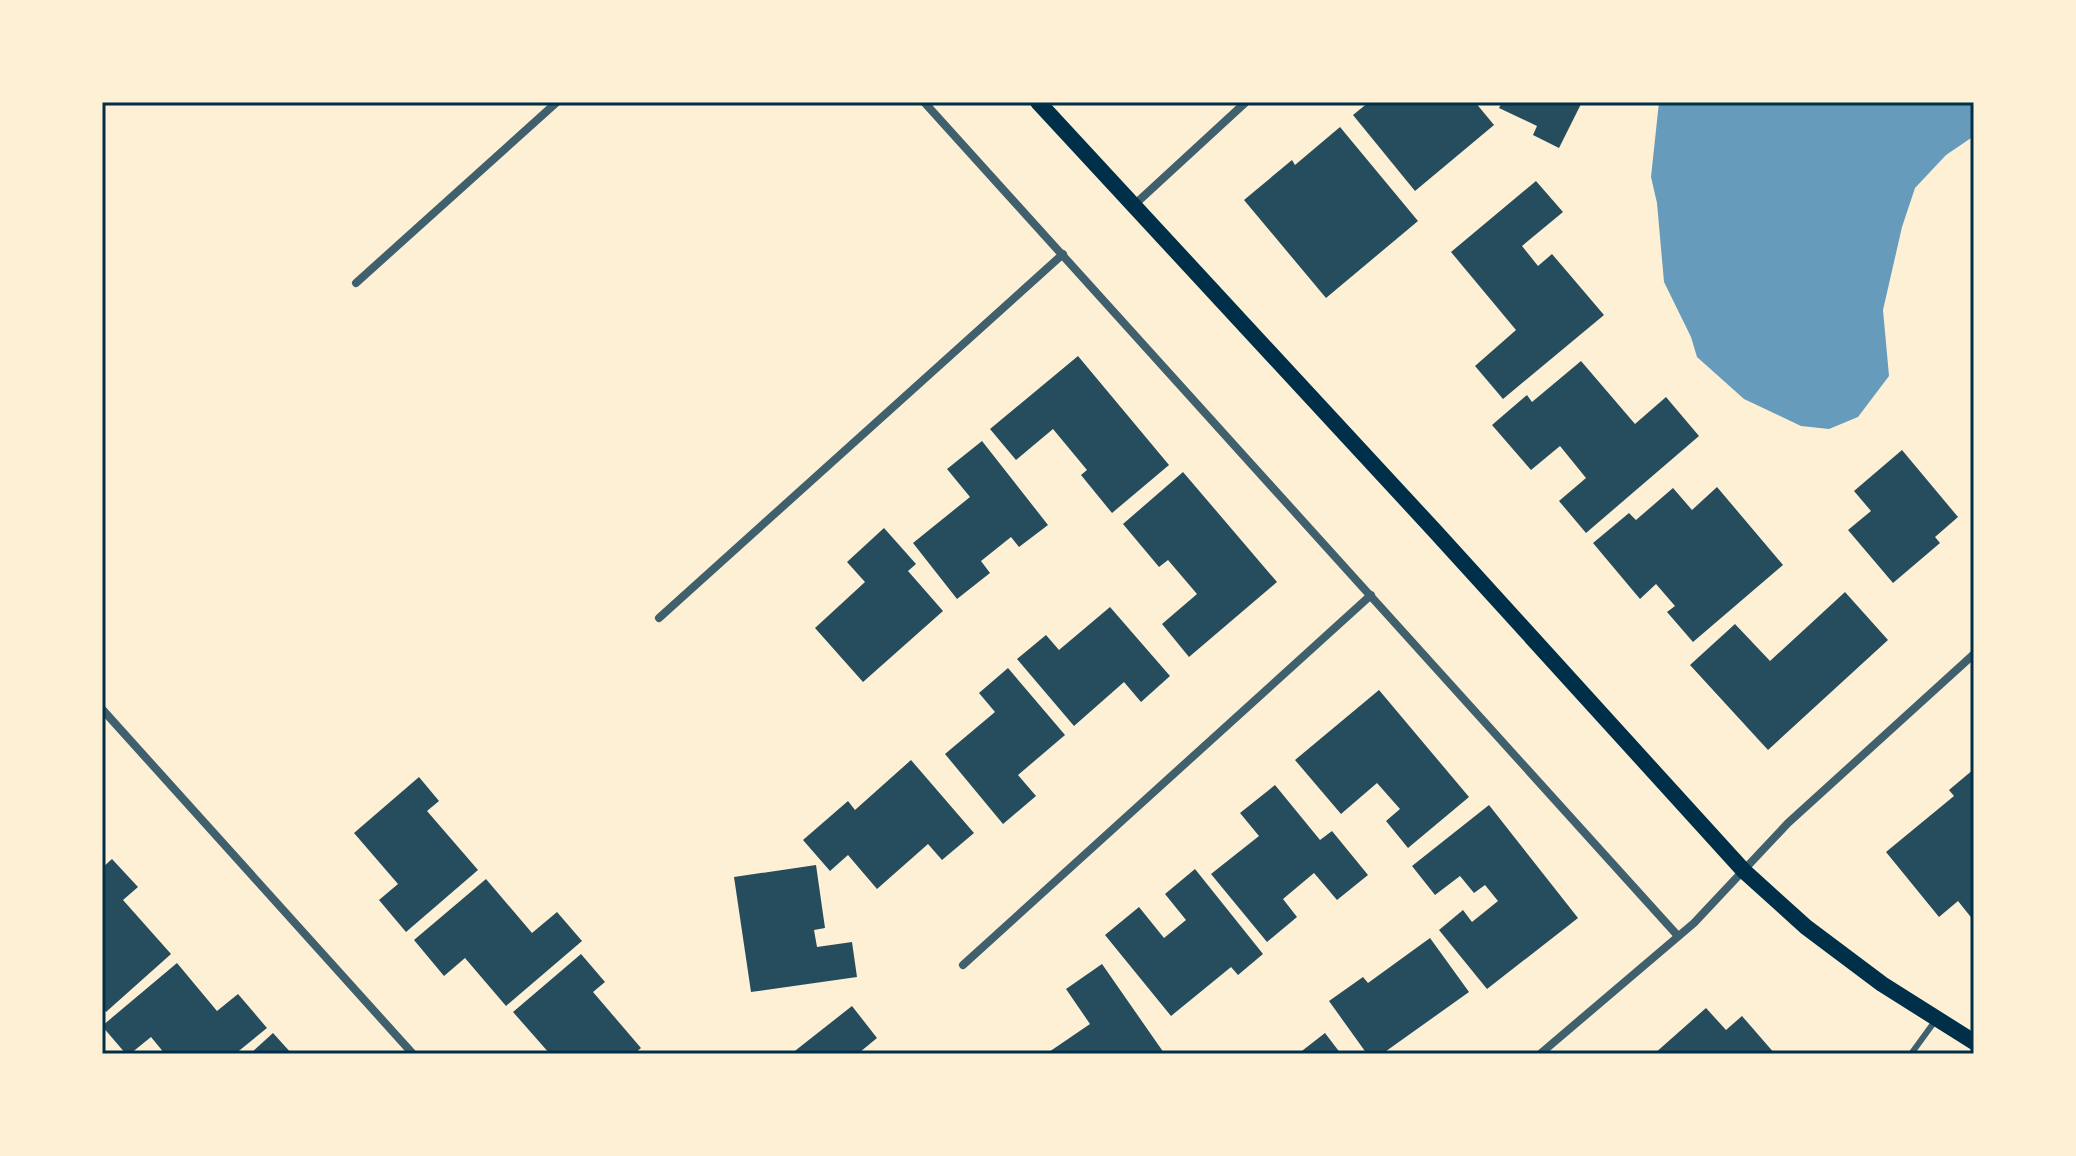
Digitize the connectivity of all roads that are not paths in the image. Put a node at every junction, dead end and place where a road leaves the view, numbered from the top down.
1 (557, 102) edge
2 (924, 102) edge
3 (1038, 102) edge
4 (1246, 102) edge
5 (1133, 207) junction
6 (1063, 254) junction
7 (356, 283) dead end
8 (1371, 595) junction
9 (659, 618) dead end
10 (1974, 654) edge
11 (102, 709) edge
12 (1744, 871) junction
13 (1678, 936) junction
14 (963, 965) dead end
15 (1937, 1019) junction
16 (1974, 1042) edge
17 (413, 1054) edge
18 (1540, 1054) edge
19 (1911, 1054) edge

1 - 7 street
2 - 6 street
3 - 5 main road
4 - 5 street
5 - 12 main road
6 - 8 street
6 - 9 street
8 - 13 street
8 - 14 street
10 - 12 street
11 - 17 street
12 - 13 street
12 - 15 main road
13 - 18 street
15 - 16 main road
15 - 19 lane

